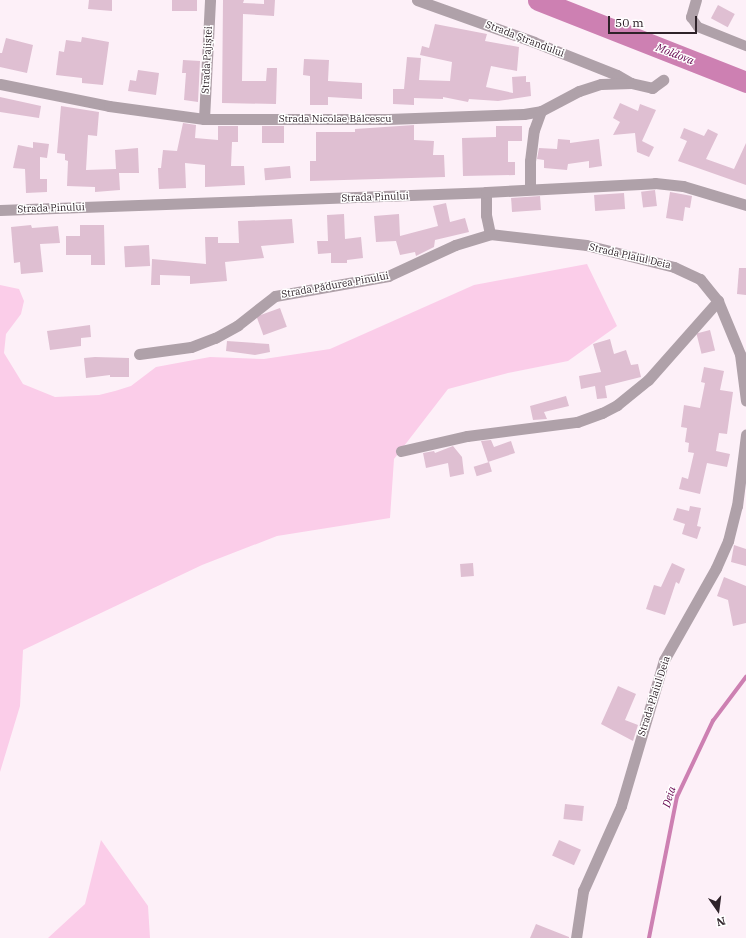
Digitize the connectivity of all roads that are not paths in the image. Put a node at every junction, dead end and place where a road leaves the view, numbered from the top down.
1 (210, 0) edge
2 (417, 0) edge
3 (696, 0) edge
4 (691, 17) joint
5 (746, 46) edge
6 (663, 80) dead end
7 (631, 83) junction
8 (0, 84) edge
9 (541, 111) junction
10 (204, 119) junction
11 (530, 189) junction
12 (486, 192) junction
13 (746, 205) edge
14 (0, 210) edge
15 (490, 234) junction
16 (718, 301) junction
17 (139, 354) dead end
18 (746, 401) edge
19 (746, 436) edge
20 (401, 451) dead end
21 (576, 938) edge

1 - 10 street, Strada Pajiștei
2 - 7 street, Strada Ștrandului
3 - 4 street
4 - 5 street
6 - 7 street, Strada Nicolae Bălcescu
7 - 9 street, Strada Nicolae Bălcescu
8 - 10 street, Strada Nicolae Bălcescu
9 - 10 street, Strada Nicolae Bălcescu
9 - 11 street
11 - 12 street, Strada Pinului
11 - 13 street, Strada Pinului
12 - 14 street, Strada Pinului
12 - 15 street
15 - 16 street, Strada Plaiul Deia
15 - 17 street, Strada Pădurea Pinului
16 - 18 street, Strada Plaiul Deia
16 - 20 street
19 - 21 street, Strada Plaiul Deia

